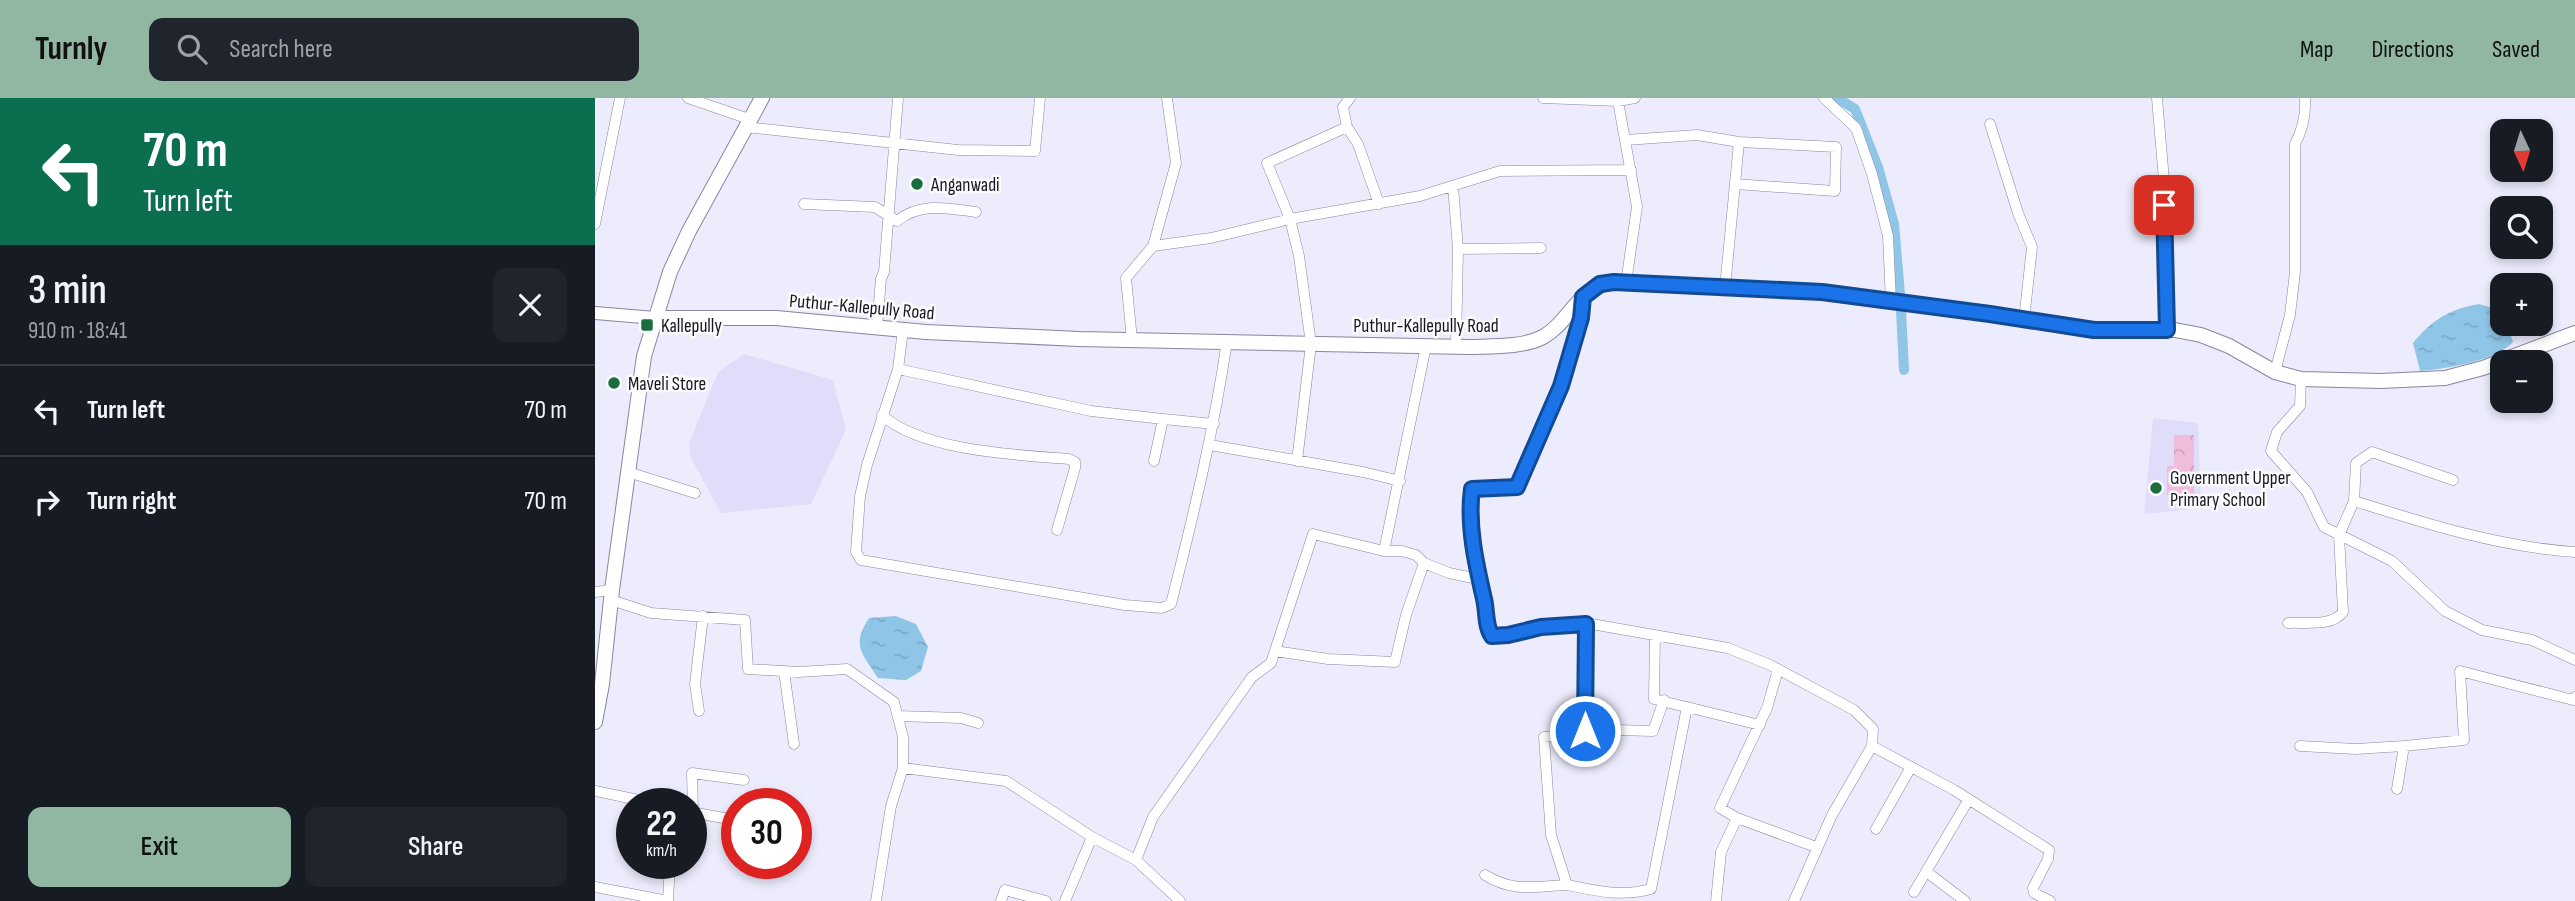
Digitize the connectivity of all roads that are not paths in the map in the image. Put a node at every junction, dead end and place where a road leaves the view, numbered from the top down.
1 (620, 98) edge
2 (688, 98) edge
3 (762, 98) edge
4 (898, 98) edge
5 (1040, 98) edge
6 (1167, 98) edge
7 (1350, 98) edge
8 (1543, 98) edge
9 (1635, 98) edge
10 (1824, 98) edge
11 (2157, 98) edge
12 (2305, 98) edge
13 (1618, 101) junction
14 (747, 123) junction
15 (1990, 124) dead end
16 (1347, 127) junction
17 (1626, 140) junction
18 (1739, 142) junction
19 (894, 143) junction
20 (1631, 170) junction
21 (1735, 184) junction
22 (1453, 186) junction
23 (804, 204) dead end
24 (1378, 204) junction
25 (976, 212) dead end
26 (888, 215) junction
27 (1290, 219) junction
28 (595, 224) edge
29 (1153, 246) junction
30 (1541, 247) dead end
31 (1458, 249) junction
32 (1626, 283) junction
33 (1725, 288) junction
34 (1583, 297) junction
35 (1891, 302) junction
36 (595, 313) edge
37 (655, 318) junction
38 (2024, 320) junction
39 (877, 327) junction
40 (903, 330) junction
41 (2167, 330) junction
42 (2575, 333) edge
43 (1132, 340) junction
44 (1227, 341) junction
45 (1311, 344) junction
46 (1426, 346) junction
47 (1456, 347) junction
48 (898, 369) junction
49 (2276, 372) junction
50 (2301, 379) junction
51 (882, 415) junction
52 (1163, 419) junction
53 (1214, 424) junction
54 (1210, 445) junction
55 (1154, 461) dead end
56 (1297, 461) junction
57 (628, 472) junction
58 (2453, 480) dead end
59 (1400, 481) junction
60 (695, 493) dead end
61 (2354, 500) junction
62 (1057, 530) dead end
63 (2339, 535) junction
64 (1384, 551) junction
65 (2575, 552) edge
66 (1424, 564) junction
67 (1478, 579) junction
68 (595, 592) edge
69 (612, 595) junction
70 (703, 616) junction
71 (2288, 623) dead end
72 (1586, 624) junction
73 (1654, 635) junction
74 (1275, 651) junction
75 (2575, 660) edge
76 (1778, 670) junction
77 (783, 671) junction
78 (2575, 697) edge
79 (1664, 701) junction
80 (1686, 707) junction
81 (699, 711) dead end
82 (898, 716) junction
83 (595, 722) edge
84 (978, 723) dead end
85 (1760, 725) junction
86 (1585, 731) junction
87 (794, 744) dead end
88 (1873, 746) junction
89 (2300, 746) dead end
90 (2404, 746) junction
91 (1911, 767) junction
92 (903, 768) junction
93 (744, 780) dead end
94 (692, 788) edge
95 (2397, 789) dead end
96 (595, 791) edge
97 (616, 795) edge
98 (1969, 799) junction
99 (1737, 818) junction
100 (1875, 829) dead end
101 (1092, 837) junction
102 (1817, 847) junction
103 (1136, 860) junction
104 (1928, 873) junction
105 (1486, 875) dead end
106 (669, 879) edge
107 (1567, 884) junction
108 (595, 887) edge
109 (1914, 892) dead end
110 (1612, 897) edge
111 (668, 901) edge
112 (876, 901) edge
113 (1001, 901) edge
114 (1046, 901) edge
115 (1065, 901) edge
116 (1180, 901) edge
117 (1716, 901) edge
118 (1794, 901) edge
119 (1965, 901) edge
120 (2050, 901) edge

1 - 28 street
2 - 14 street
3 - 14 main road
4 - 19 street
5 - 19 street
6 - 29 street
7 - 16 street
8 - 13 street
9 - 13 street
10 - 35 street
11 - 41 street
12 - 49 street
13 - 17 street
14 - 19 street
14 - 37 main road
15 - 38 street
16 - 24 street
16 - 27 street
17 - 18 street
17 - 20 street
18 - 21 street
18 - 21 street
19 - 26 street
20 - 22 street
20 - 32 street
21 - 33 street
22 - 24 street
22 - 31 street
23 - 26 street
24 - 27 street
25 - 26 street
26 - 39 street
27 - 29 street
27 - 45 street
29 - 43 street
30 - 31 street
31 - 47 street
32 - 33 main road, Puthur-Kallepully Road
32 - 34 main road, Puthur-Kallepully Road
33 - 35 main road, Puthur-Kallepully Road
34 - 47 main road, Puthur-Kallepully Road
34 - 67 street
35 - 38 main road, Puthur-Kallepully Road
36 - 37 street
37 - 39 main road, Puthur-Kallepully Road
37 - 57 main road
38 - 41 main road, Puthur-Kallepully Road
39 - 40 main road, Puthur-Kallepully Road
40 - 43 main road, Puthur-Kallepully Road
40 - 48 street
41 - 49 main road, Puthur-Kallepully Road
42 - 50 main road, Puthur-Kallepully Road
43 - 44 main road, Puthur-Kallepully Road
44 - 45 main road, Puthur-Kallepully Road
44 - 53 street
45 - 46 main road, Puthur-Kallepully Road
45 - 56 street
46 - 47 main road, Puthur-Kallepully Road
46 - 59 street
48 - 51 street
48 - 52 street
49 - 50 main road, Puthur-Kallepully Road
50 - 63 street
51 - 54 street
51 - 62 street
52 - 53 street
52 - 55 street
53 - 54 street
54 - 56 street
56 - 59 street
57 - 60 street
57 - 69 main road
58 - 61 street
59 - 64 street
61 - 63 street
61 - 65 street
63 - 71 street
63 - 75 street
64 - 66 street
64 - 74 street
66 - 67 street
66 - 74 street
67 - 72 street
68 - 69 street
69 - 70 street
69 - 83 main road
70 - 77 street
70 - 81 street
72 - 73 street
72 - 86 street
73 - 76 street
73 - 79 street
74 - 103 street
76 - 85 street
76 - 88 street
77 - 82 street
77 - 87 street
78 - 90 street
79 - 80 street
79 - 86 street
80 - 85 street
80 - 110 street
82 - 84 street
82 - 92 street
85 - 99 street
86 - 107 street
88 - 91 street
88 - 102 street
89 - 90 street
90 - 95 street
91 - 98 street
91 - 100 street
92 - 101 street
92 - 112 street
93 - 94 street
96 - 97 street
98 - 104 street
98 - 120 street
99 - 102 street
99 - 117 street
101 - 103 street
101 - 115 street
102 - 118 street
103 - 116 street
104 - 109 street
104 - 119 street
105 - 107 street
106 - 111 street
107 - 110 street
108 - 111 street
113 - 114 street

